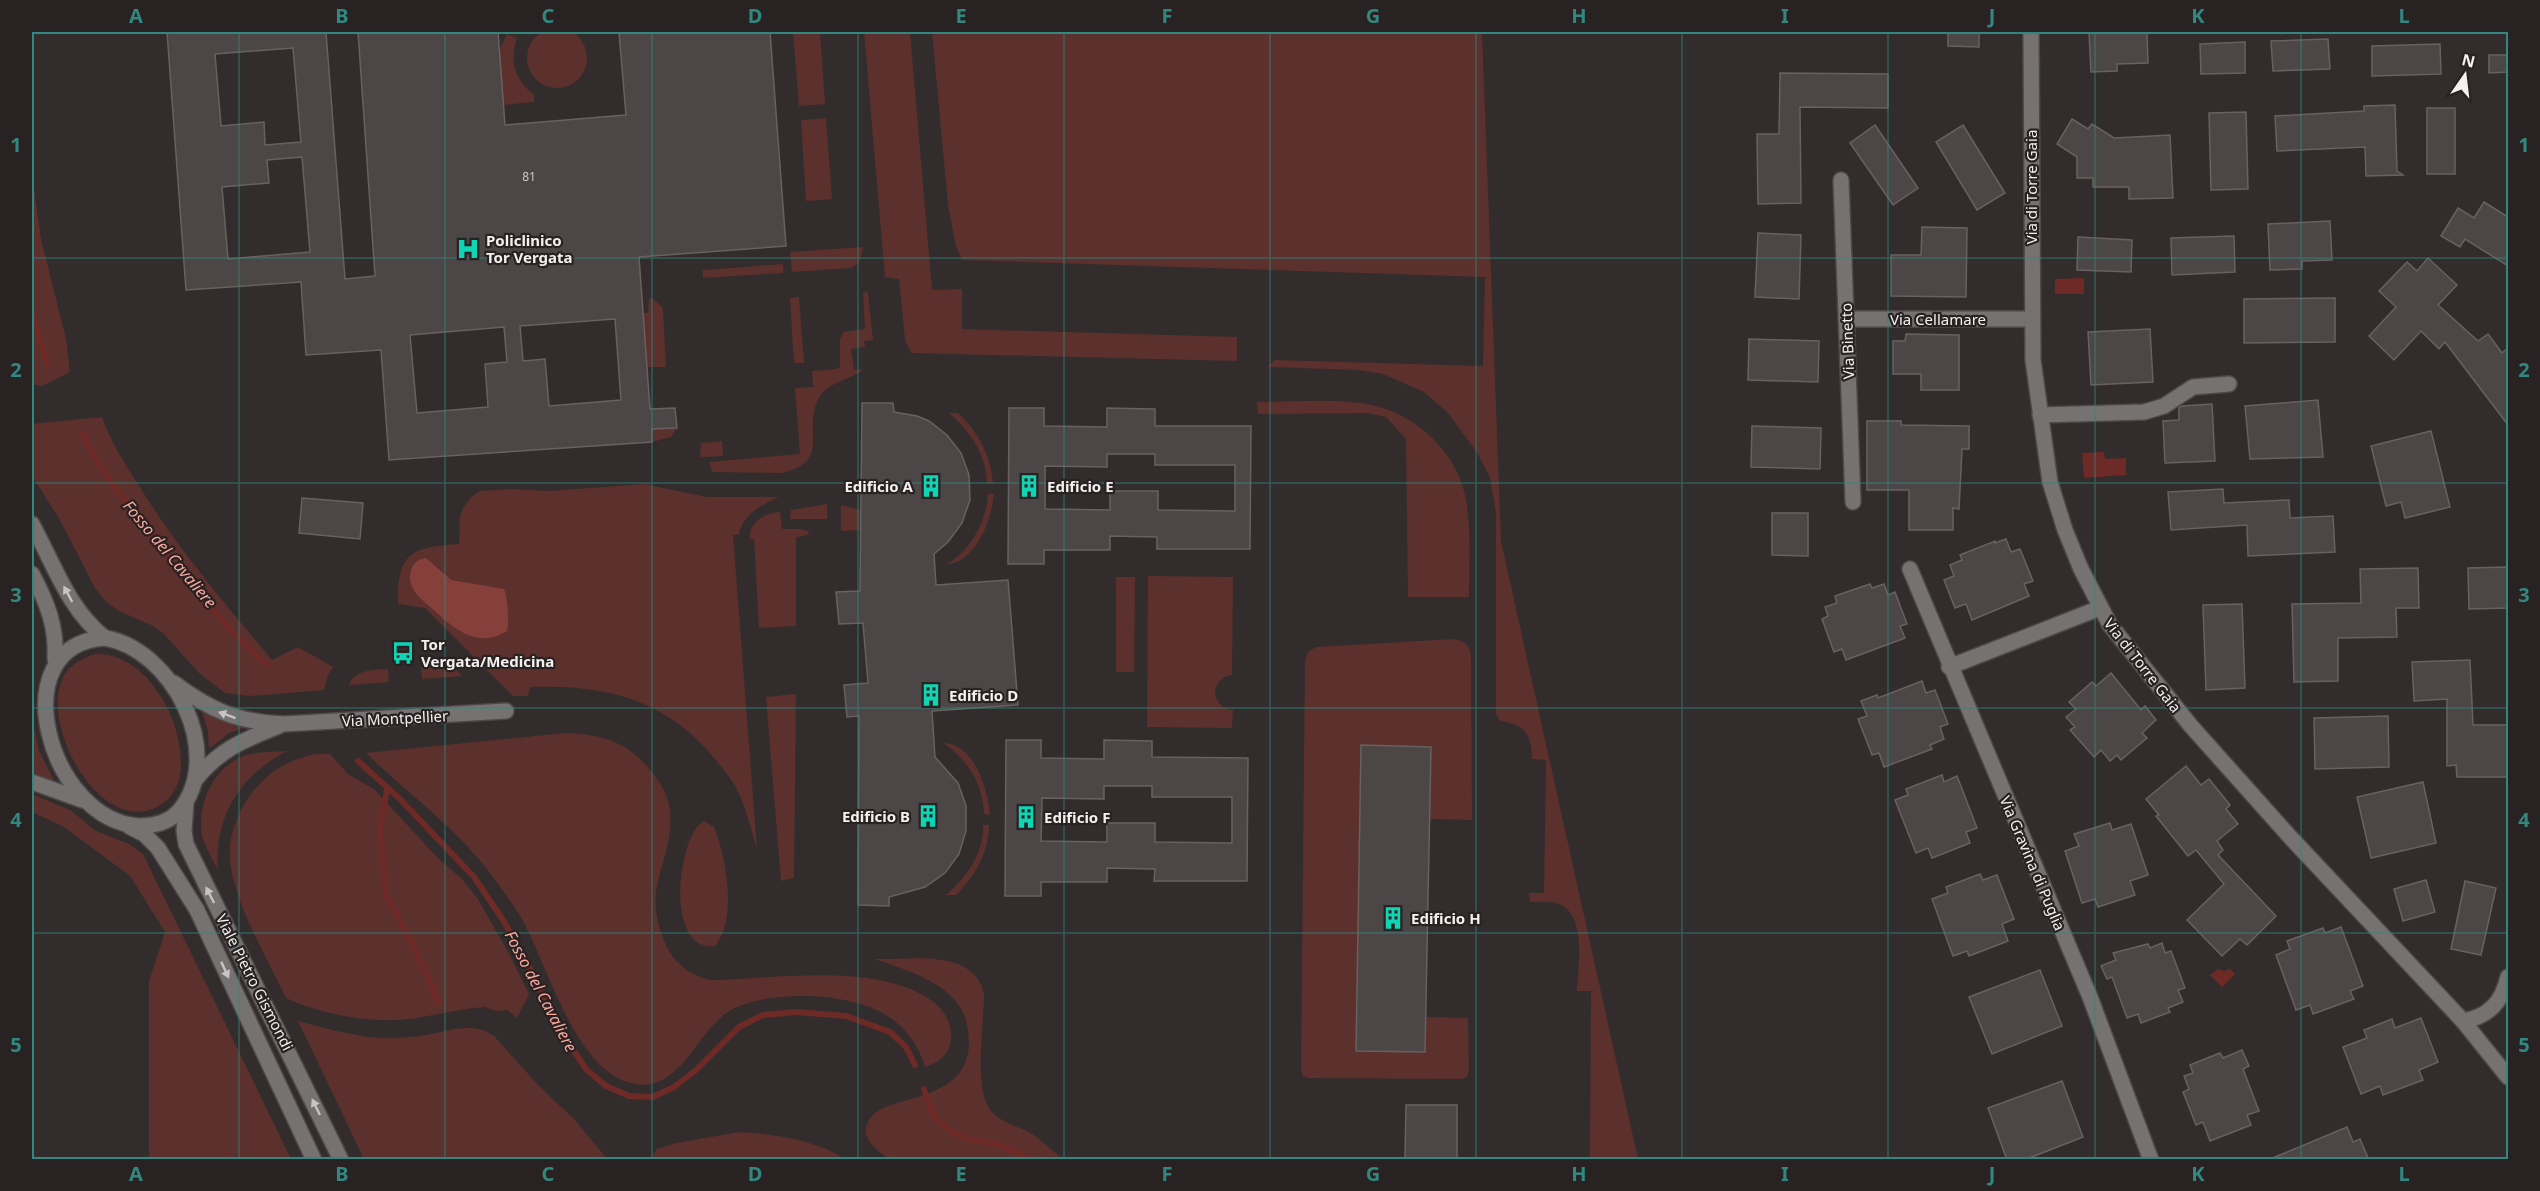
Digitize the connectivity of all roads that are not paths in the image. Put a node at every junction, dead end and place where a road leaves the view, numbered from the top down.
1 (2031, 32) edge
2 (1841, 180) dead end
3 (1846, 319) junction
4 (2031, 319) junction
5 (2229, 384) dead end
6 (2040, 415) junction
7 (1853, 502) dead end
8 (32, 524) edge
9 (1910, 569) dead end
10 (32, 574) edge
11 (2100, 608) junction
12 (105, 638) junction
13 (55, 659) junction
14 (1949, 667) junction
15 (165, 676) junction
16 (43, 701) junction
17 (506, 711) dead end
18 (32, 721) edge
19 (284, 724) junction
20 (32, 782) edge
21 (193, 782) junction
22 (84, 800) junction
23 (186, 802) junction
24 (122, 824) junction
25 (2508, 976) edge
26 (2463, 1022) junction
27 (2508, 1077) edge
28 (314, 1160) edge
29 (341, 1160) edge
30 (2151, 1160) edge

1 - 4 street, Via di Torre Gaia
2 - 3 street, Via Binetto
3 - 4 street, Via Cellamare
3 - 7 street, Via Binetto
4 - 6 street, Via di Torre Gaia
5 - 6 street
6 - 11 street, Via di Torre Gaia
12 -> 8 street
9 - 14 street, Via Gravina di Puglia
10 - 13 street
11 - 14 street
11 - 26 street, Via di Torre Gaia
12 - 13 street
12 - 15 street
13 - 16 street
14 - 30 street, Via Gravina di Puglia
19 -> 15 street, Via Montpellier
15 - 21 street
16 - 18 street
16 - 22 street
17 - 19 street, Via Montpellier
19 - 21 street, Via Montpellier
20 - 22 street
21 - 23 street
22 - 24 street
23 - 24 street
29 -> 23 street, Viale Pietro Gismondi
24 -> 28 street, Viale Pietro Gismondi
25 - 26 street
26 - 27 street, Via di Torre Gaia

